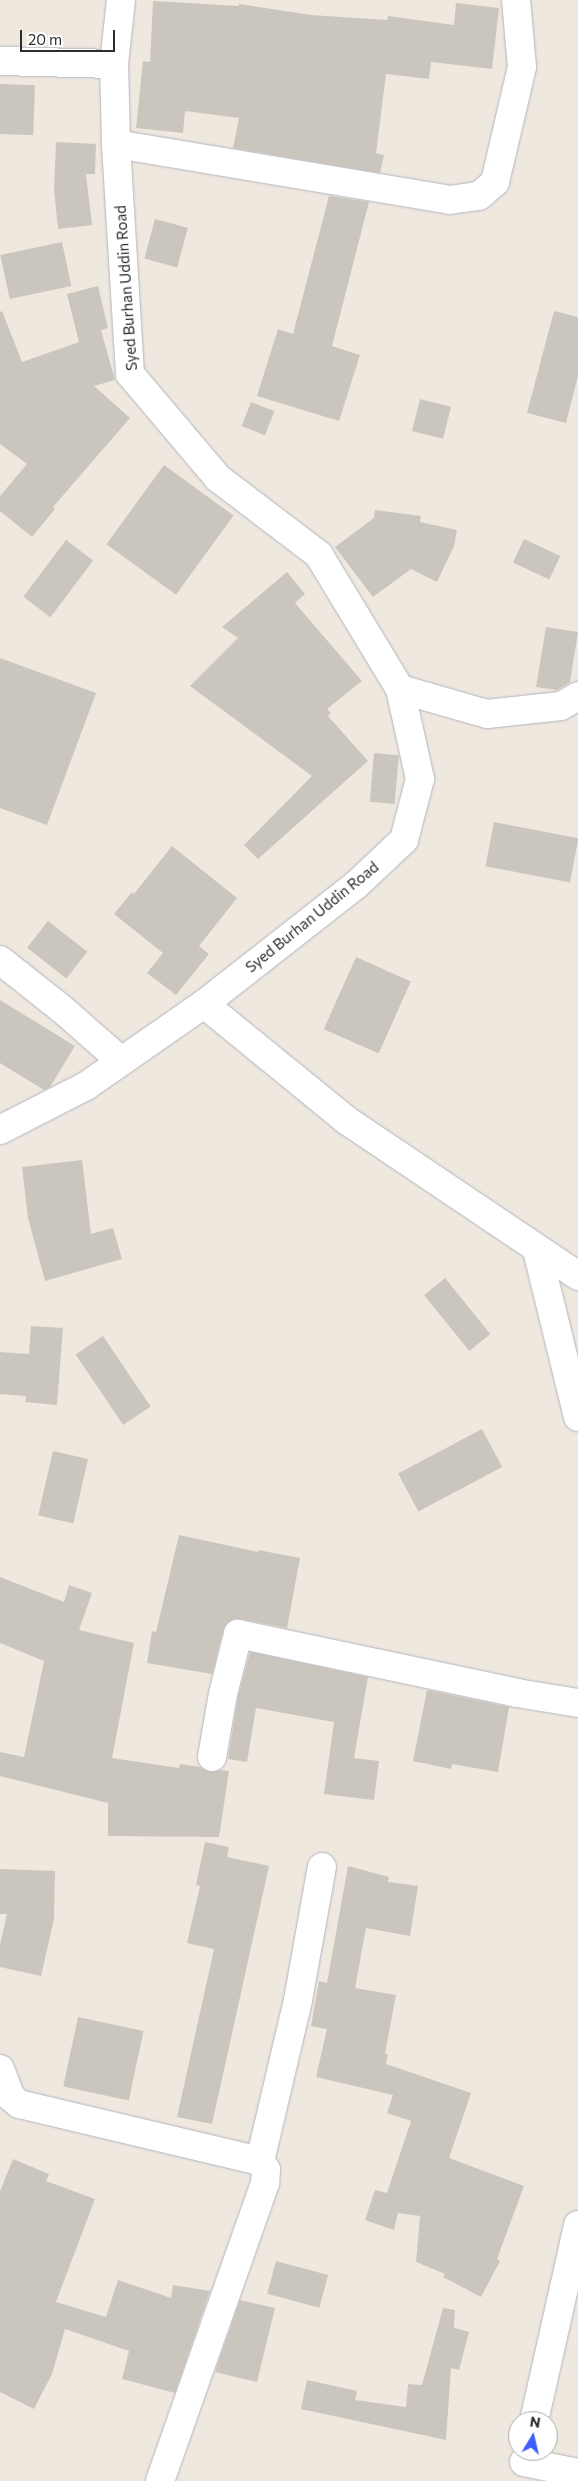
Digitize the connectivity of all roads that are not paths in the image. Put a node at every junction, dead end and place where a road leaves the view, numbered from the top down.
1 (121, 0) edge
2 (516, 0) edge
3 (0, 61) edge
4 (114, 64) junction
5 (116, 144) junction
6 (400, 689) junction
7 (578, 696) edge
8 (0, 960) edge
9 (204, 1004) junction
10 (121, 1061) junction
11 (0, 1130) edge
12 (537, 1250) junction
13 (578, 1276) edge
14 (578, 1417) edge
15 (578, 1703) edge
16 (212, 1758) dead end
17 (322, 1868) dead end
18 (0, 2069) edge
19 (260, 2161) junction
20 (578, 2226) edge
21 (575, 2256) edge
22 (536, 2411) edge
23 (523, 2465) edge
24 (578, 2473) edge
25 (160, 2481) edge

1 - 4 street, Syed Burhan Uddin Road
2 - 5 street
3 - 4 street
4 - 5 street, Syed Burhan Uddin Road
5 - 6 street, Syed Burhan Uddin Road
6 - 7 street
6 - 9 street, Syed Burhan Uddin Road
8 - 10 street
9 - 10 street, Syed Burhan Uddin Road
9 - 12 street
10 - 11 street, Syed Burhan Uddin Road
12 - 13 street
12 - 14 street
15 - 16 street
17 - 19 street
18 - 19 street
19 - 25 street
20 - 21 street
21 - 22 street
23 - 24 street

